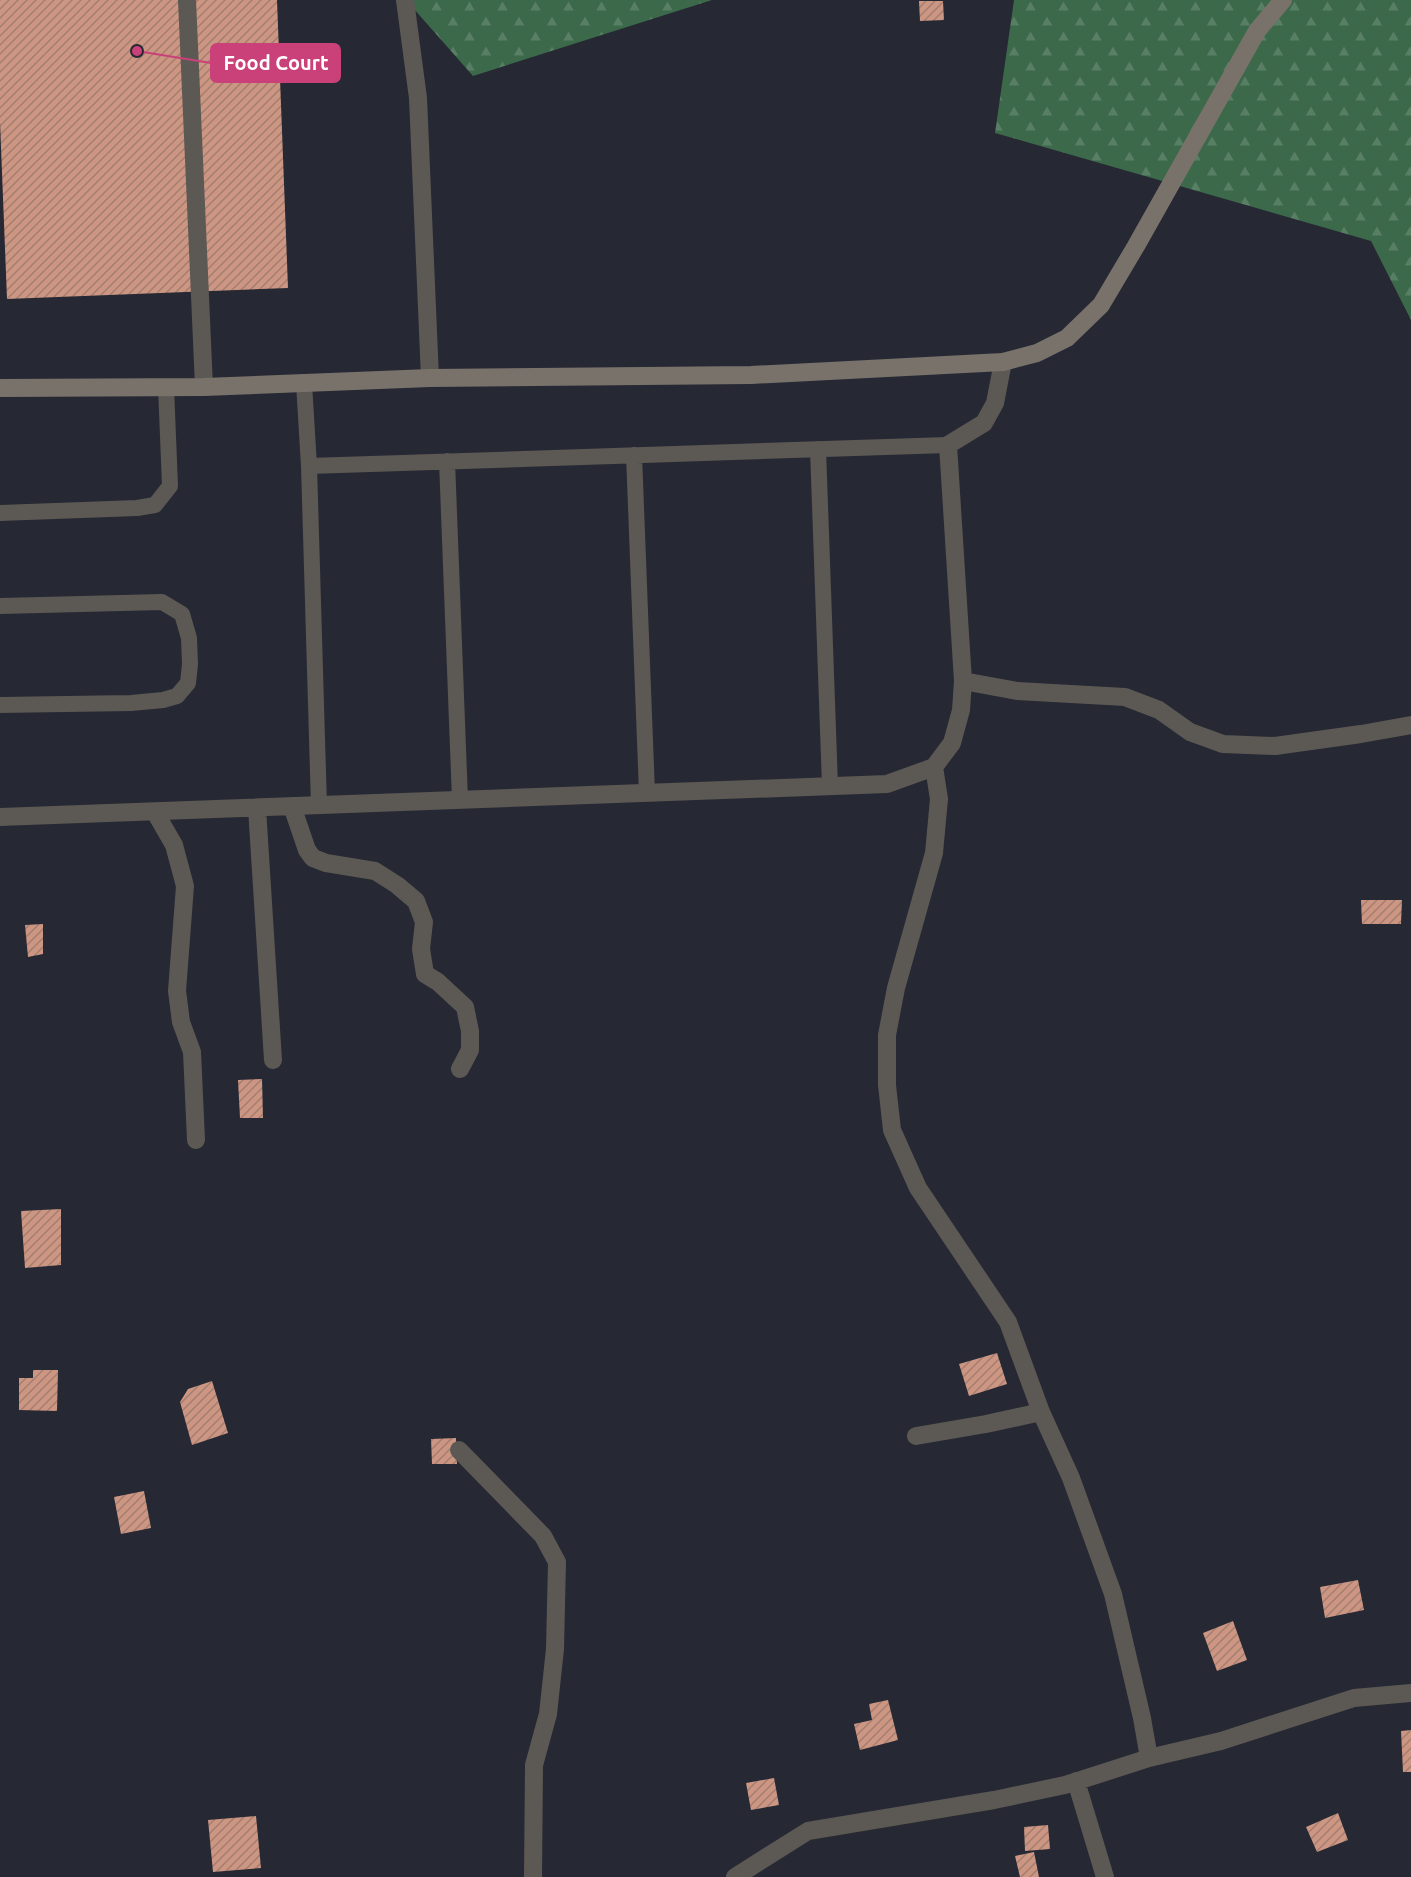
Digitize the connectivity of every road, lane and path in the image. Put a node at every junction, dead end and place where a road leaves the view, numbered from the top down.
1 (187, 0) edge
2 (405, 0) edge
3 (1283, 0) edge
4 (1003, 362) junction
5 (430, 378) junction
6 (304, 383) junction
7 (166, 387) junction
8 (204, 387) junction
9 (0, 388) edge
10 (948, 445) junction
11 (818, 449) junction
12 (634, 455) junction
13 (447, 461) junction
14 (309, 466) junction
15 (0, 513) edge
16 (0, 606) edge
17 (963, 681) junction
18 (0, 705) edge
19 (1411, 724) edge
20 (934, 767) junction
21 (830, 786) junction
22 (647, 793) junction
23 (460, 800) junction
24 (292, 806) junction
25 (319, 806) junction
26 (258, 808) junction
27 (155, 812) junction
28 (0, 818) edge
29 (273, 1059) dead end
30 (460, 1069) dead end
31 (196, 1140) dead end
32 (1041, 1412) junction
33 (916, 1436) dead end
34 (459, 1450) dead end
35 (1411, 1693) edge
36 (1149, 1758) junction
37 (1076, 1781) junction
38 (532, 1877) edge
39 (735, 1877) edge
40 (1105, 1877) edge

1 - 8 street
2 - 5 street
3 - 4 main road
4 - 5 main road
4 - 10 street
5 - 6 main road
6 - 8 main road
6 - 14 lane
7 - 8 main road
7 - 9 main road
7 - 15 lane
10 - 11 lane
10 - 17 street
11 - 12 lane
11 - 21 lane
12 - 13 lane
12 - 22 lane
13 - 14 lane
13 - 23 lane
14 - 25 lane
16 - 18 lane
17 - 19 street
17 - 20 street
20 - 21 street
20 - 32 street
21 - 22 street
22 - 23 street
23 - 25 street
24 - 25 street
24 - 26 street
24 - 30 street
26 - 27 street
26 - 29 street
27 - 28 street
27 - 31 street
32 - 33 street
32 - 36 street
34 - 38 street
35 - 36 street
36 - 37 street
37 - 39 street
37 - 40 street

